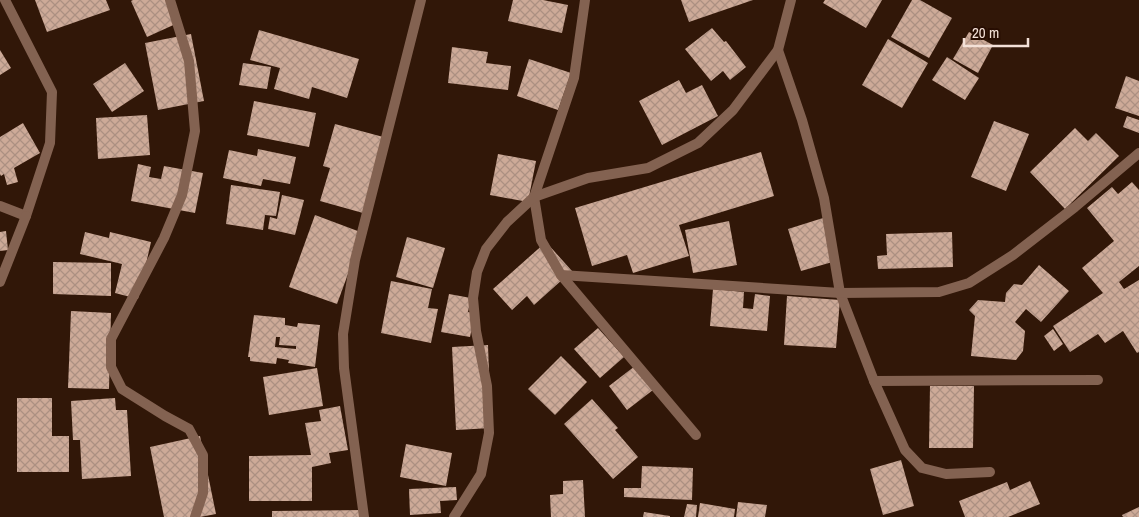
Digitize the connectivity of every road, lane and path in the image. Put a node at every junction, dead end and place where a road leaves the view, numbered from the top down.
1 (5, 0) edge
2 (170, 0) edge
3 (421, 0) edge
4 (585, 0) edge
5 (791, 0) edge
6 (778, 50) junction
7 (1139, 153) edge
8 (534, 197) junction
9 (0, 206) edge
10 (26, 216) junction
11 (561, 275) junction
12 (0, 282) edge
13 (840, 293) junction
14 (1098, 380) dead end
15 (874, 381) junction
16 (696, 435) dead end
17 (990, 472) dead end
18 (195, 517) edge
19 (364, 517) edge
20 (454, 517) edge

1 - 10 street
2 - 18 street
3 - 19 street
4 - 8 street
5 - 6 street
6 - 8 street
6 - 13 street
7 - 13 street
8 - 11 street
8 - 20 street
9 - 10 street
10 - 12 street
11 - 13 street
11 - 16 street
13 - 15 street
14 - 15 street
15 - 17 street

